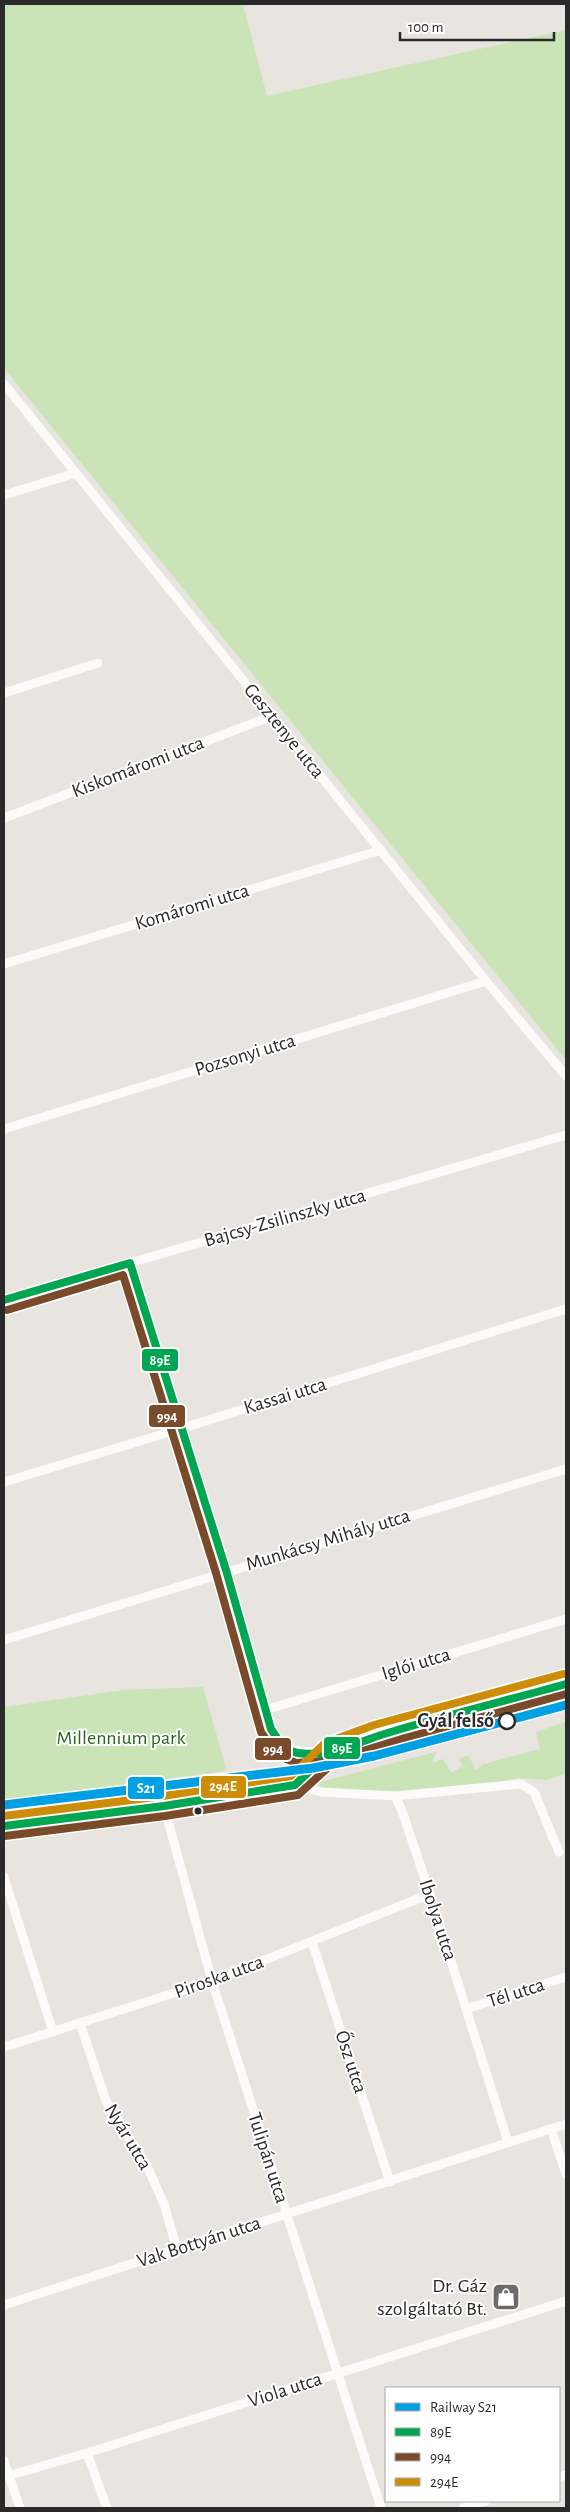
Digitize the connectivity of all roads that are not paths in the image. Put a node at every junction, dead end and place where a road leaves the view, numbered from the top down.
1 (4, 384) edge
2 (76, 473) junction
3 (4, 495) edge
4 (98, 663) dead end
5 (4, 692) edge
6 (272, 716) junction
7 (4, 818) edge
8 (381, 850) junction
9 (4, 964) edge
10 (486, 981) junction
11 (566, 1076) edge
12 (4, 1129) edge
13 (566, 1135) edge
14 (130, 1263) junction
15 (4, 1300) edge
16 (566, 1309) edge
17 (183, 1428) junction
18 (566, 1469) edge
19 (4, 1482) edge
20 (226, 1570) junction
21 (566, 1619) edge
22 (4, 1640) edge
23 (566, 1684) edge
24 (265, 1710) junction
25 (287, 1750) junction
26 (328, 1752) junction
27 (306, 1777) junction
28 (295, 1785) junction
29 (395, 1796) junction
30 (164, 1806) junction
31 (4, 1826) edge
32 (559, 1852) dead end
33 (4, 1877) edge
34 (430, 1894) junction
35 (312, 1942) junction
36 (566, 1977) edge
37 (212, 1981) junction
38 (466, 2009) junction
39 (80, 2023) junction
40 (53, 2032) junction
41 (4, 2047) edge
42 (566, 2124) edge
43 (551, 2128) junction
44 (508, 2142) junction
45 (566, 2174) edge
46 (390, 2182) junction
47 (286, 2214) junction
48 (177, 2249) junction
49 (566, 2301) edge
50 (4, 2305) edge
51 (338, 2374) junction
52 (87, 2453) junction
53 (4, 2461) edge
54 (6, 2476) edge
55 (483, 2502) edge
56 (20, 2508) edge
57 (107, 2508) edge
58 (381, 2508) edge
59 (463, 2508) edge

1 - 2 street, Gesztenye utca
2 - 3 street
2 - 6 street, Gesztenye utca
4 - 5 street
6 - 7 street, Kiskomáromi utca
6 - 8 street, Gesztenye utca
8 - 9 street, Komáromi utca
8 - 10 street, Gesztenye utca
10 - 11 street, Gesztenye utca
10 - 12 street, Pozsonyi utca
13 - 14 street, Bajcsy-Zsilinszky utca
14 - 15 street, Bajcsy-Zsilinszky utca
14 - 17 street
16 - 17 street, Kassai utca
17 - 19 street, Kassai utca
17 - 20 street
18 - 20 street, Munkácsy Mihály utca
20 - 22 street, Munkácsy Mihály utca
20 - 24 street
21 - 24 street, Iglói utca
23 - 26 street
24 - 25 street
25 - 26 street
25 - 27 street
26 - 27 street
27 - 28 street
28 - 29 street
28 - 30 street
29 - 32 street
29 - 34 street, Ibolya utca
30 - 31 street
30 - 37 street, Tulipán utca
33 - 40 street
34 - 35 street, Piroska utca
34 - 38 street, Ibolya utca
35 - 37 street, Piroska utca
35 - 46 street, Ősz utca
36 - 38 street, Tél utca
37 - 39 street, Piroska utca
37 - 47 street, Tulipán utca
38 - 44 street, Ibolya utca
39 - 40 street, Piroska utca
39 - 48 street, Nyár utca
40 - 41 street, Piroska utca
42 - 43 street, Vak Bottyán utca
43 - 44 street, Vak Bottyán utca
43 - 45 street
44 - 46 street, Vak Bottyán utca
46 - 47 street, Vak Bottyán utca
47 - 48 street, Vak Bottyán utca
47 - 51 street, Tulipán utca
48 - 50 street, Vak Bottyán utca
49 - 51 street, Viola utca
51 - 52 street, Viola utca
51 - 58 street, Tulipán utca
52 - 54 street, Viola utca
52 - 57 street
53 - 54 street
54 - 56 street
55 - 59 street

